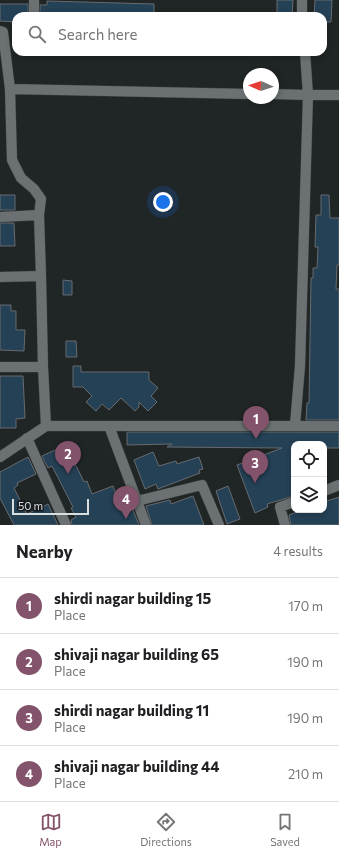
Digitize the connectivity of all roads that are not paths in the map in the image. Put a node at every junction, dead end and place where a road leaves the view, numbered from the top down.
1 (34, 0) edge
2 (302, 0) edge
3 (34, 12) edge
4 (302, 12) edge
5 (0, 31) edge
6 (305, 56) edge
7 (10, 89) junction
8 (243, 94) edge
9 (279, 94) edge
10 (308, 95) junction
11 (339, 95) edge
12 (40, 215) junction
13 (0, 217) edge
14 (42, 276) junction
15 (0, 277) edge
16 (0, 367) edge
17 (43, 367) junction
18 (295, 425) junction
19 (46, 426) junction
20 (110, 426) junction
21 (339, 426) edge
22 (28, 438) junction
23 (0, 457) edge
24 (339, 485) edge
25 (327, 490) edge
26 (137, 501) junction
27 (291, 503) edge
28 (66, 525) edge
29 (146, 525) edge
30 (219, 525) edge
31 (285, 525) edge

1 - 3 street
2 - 4 street
5 - 7 street
6 - 10 street
7 - 8 street
7 - 12 street
9 - 10 street
10 - 11 street
10 - 18 street
12 - 13 street
12 - 14 street
14 - 15 street
14 - 17 street
16 - 17 street
17 - 19 street
18 - 20 street
18 - 21 street
19 - 20 street
19 - 22 street
20 - 26 street
22 - 23 street
22 - 28 street
24 - 25 street
26 - 29 street
26 - 30 street
27 - 31 street

